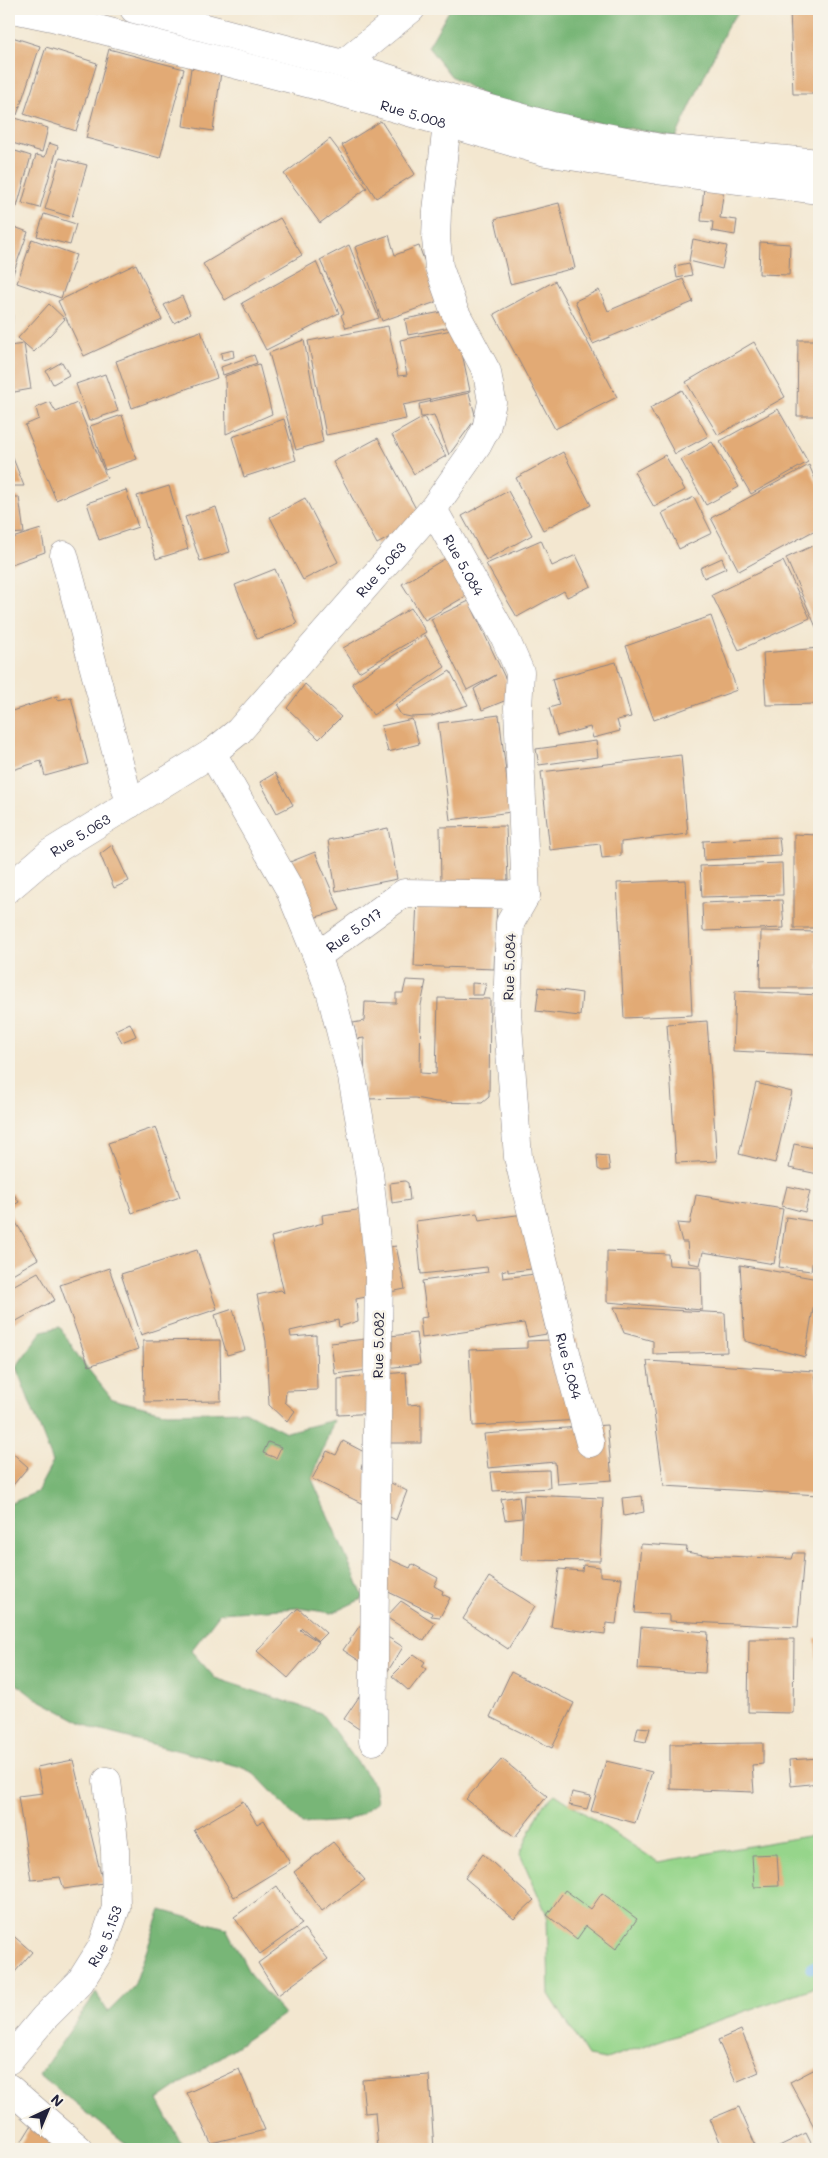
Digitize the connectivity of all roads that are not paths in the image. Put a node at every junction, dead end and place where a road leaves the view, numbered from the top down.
1 (13, 9) edge
2 (134, 9) edge
3 (411, 9) edge
4 (343, 64) junction
5 (447, 124) junction
6 (819, 163) edge
7 (819, 190) edge
8 (433, 509) junction
9 (64, 555) dead end
10 (212, 753) junction
11 (130, 804) junction
12 (9, 888) edge
13 (526, 895) junction
14 (317, 956) junction
15 (590, 1443) dead end
16 (373, 1741) dead end
17 (107, 1781) dead end
18 (9, 2060) edge
19 (9, 2088) edge
20 (79, 2149) edge

1 - 5 street, Rue 5.008
2 - 4 street, Rue 5.008
3 - 4 street
4 - 6 street, Rue 5.008
5 - 7 street, Rue 5.008
5 - 8 street, Rue 5.063
8 - 10 street, Rue 5.063
8 - 13 street, Rue 5.084
9 - 11 street
10 - 11 street, Rue 5.063
10 - 14 street, Rue 5.017
11 - 12 street, Rue 5.063
13 - 14 street, Rue 5.017
13 - 15 street, Rue 5.084
14 - 16 street, Rue 5.082
17 - 18 street, Rue 5.153
19 - 20 street

